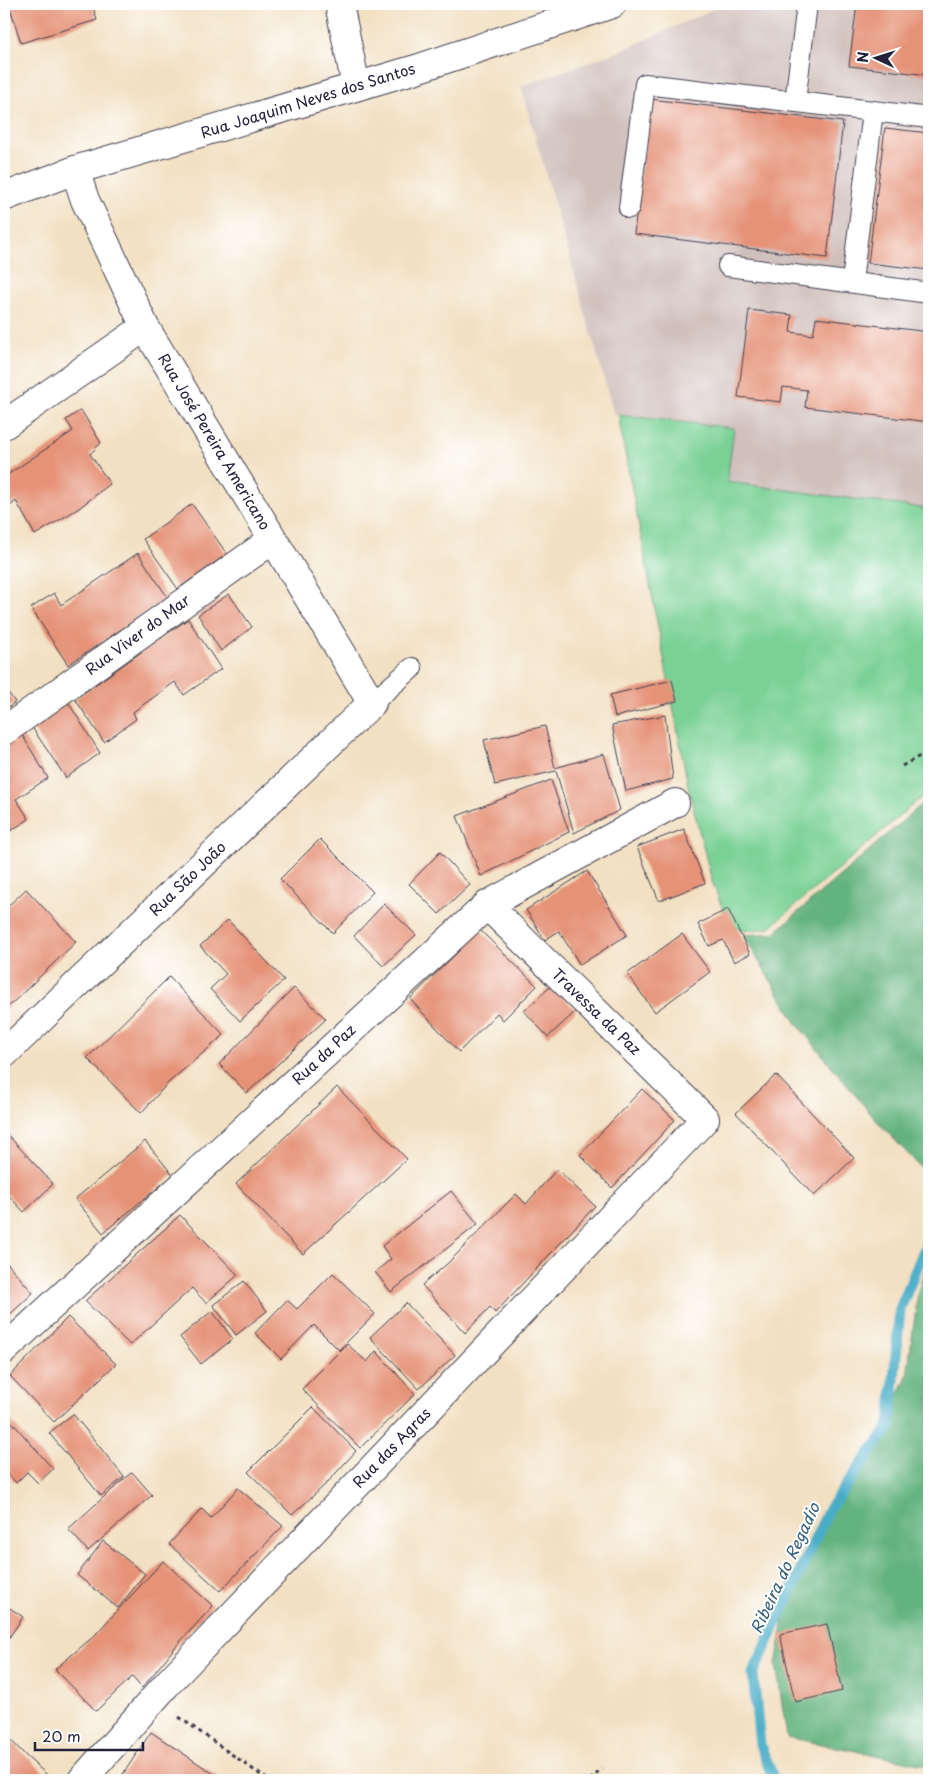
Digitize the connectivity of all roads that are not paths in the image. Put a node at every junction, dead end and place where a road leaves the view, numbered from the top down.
1 (339, 4) edge
2 (569, 4) edge
3 (612, 4) edge
4 (807, 4) edge
5 (534, 31) junction
6 (356, 86) junction
7 (795, 102) junction
8 (873, 111) junction
9 (929, 118) edge
10 (75, 170) junction
11 (4, 197) edge
12 (629, 208) dead end
13 (728, 266) dead end
14 (852, 282) junction
15 (929, 292) edge
16 (145, 327) junction
17 (4, 425) edge
18 (272, 540) junction
19 (412, 668) dead end
20 (372, 703) junction
21 (4, 731) edge
22 (675, 803) dead end
23 (487, 905) junction
24 (4, 1054) edge
25 (705, 1119) joint
26 (4, 1350) edge
27 (82, 1780) edge

1 - 6 street
2 - 5 lane
3 - 5 street, Rua Joaquim Neves dos Santos
4 - 7 lane
5 - 6 street, Rua Joaquim Neves dos Santos
6 - 10 street, Rua Joaquim Neves dos Santos
7 - 8 lane
7 - 12 lane
8 - 9 lane
8 - 14 lane
10 - 11 street, Rua Joaquim Neves dos Santos
10 - 16 street, Rua José Pereira Americano
13 - 14 lane
14 - 15 lane
16 - 17 street
16 - 18 street, Rua José Pereira Americano
18 - 20 street, Rua José Pereira Americano
18 - 21 street, Rua Viver do Mar
19 - 20 lane
20 - 24 street, Rua São João
22 - 23 street, Rua da Paz
23 - 25 street, Travessa da Paz
23 - 26 street, Rua da Paz
25 - 27 street, Rua das Agras

